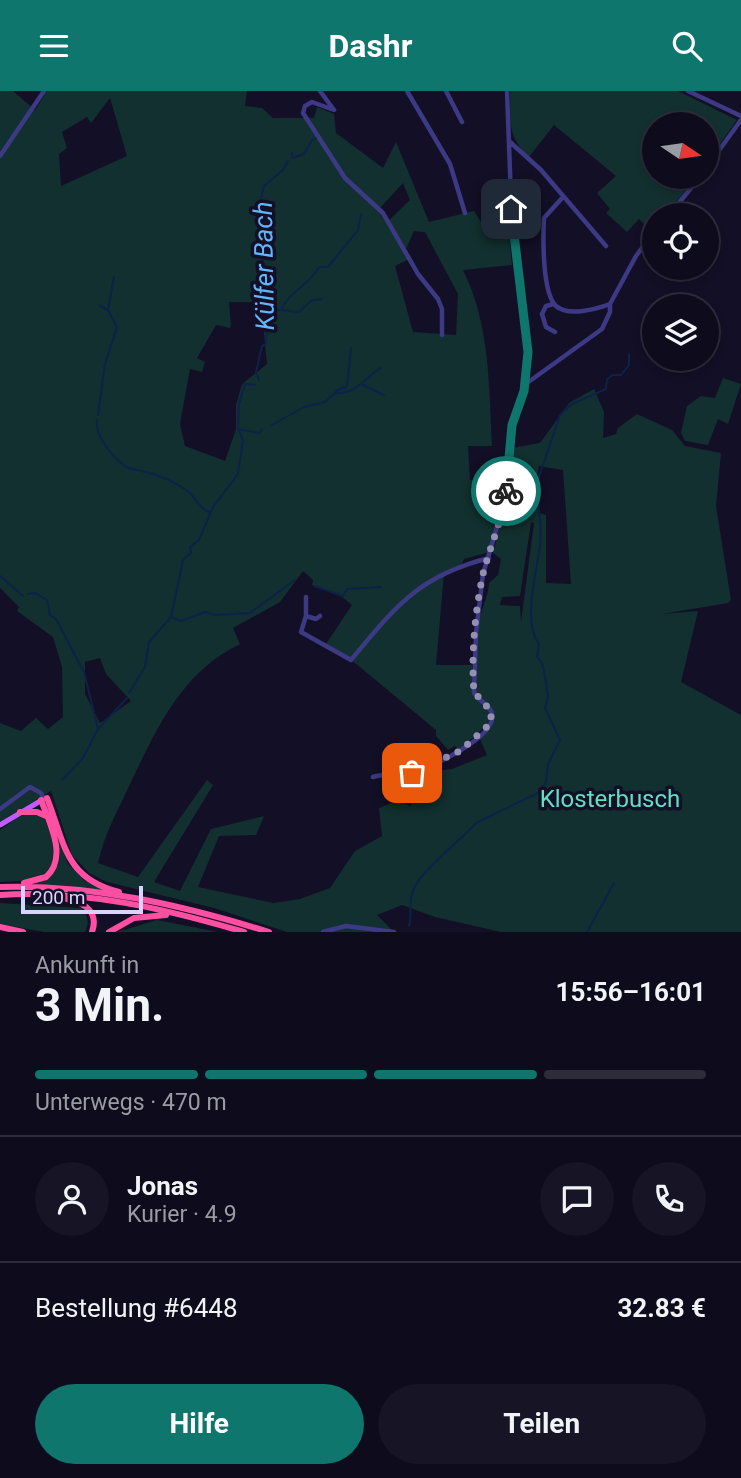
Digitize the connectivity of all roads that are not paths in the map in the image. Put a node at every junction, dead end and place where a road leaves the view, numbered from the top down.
1 (44, 91) edge
2 (320, 91) edge
3 (407, 91) edge
4 (446, 91) edge
5 (508, 91) edge
6 (688, 91) edge
7 (741, 118) edge
8 (462, 121) dead end
9 (509, 142) junction
10 (719, 150) edge
11 (0, 156) edge
12 (690, 189) edge
13 (563, 197) junction
14 (678, 203) edge
15 (465, 213) dead end
16 (606, 246) dead end
17 (642, 247) edge
18 (554, 304) junction
19 (610, 304) junction
20 (555, 332) dead end
21 (442, 335) dead end
22 (526, 383) junction
23 (490, 558) junction
24 (306, 597) dead end
25 (306, 616) junction
26 (320, 616) dead end
27 (373, 777) dead end
28 (44, 799) junction
29 (0, 809) edge
30 (20, 811) junction
31 (46, 816) junction
32 (0, 825) edge
33 (0, 887) edge
34 (0, 895) edge
35 (56, 895) junction
36 (148, 901) junction
37 (180, 915) junction
38 (0, 927) edge
39 (388, 931) edge
40 (23, 932) edge
41 (92, 932) edge
42 (109, 932) edge
43 (244, 932) edge
44 (269, 932) edge
45 (323, 932) edge
46 (394, 932) edge

1 - 11 street
2 - 21 street
3 - 15 street
4 - 8 street
5 - 9 street
6 - 7 street
7 - 10 street
9 - 13 street
9 - 22 street
12 - 14 street
13 - 16 street
13 - 18 street
17 - 19 street
18 - 19 street
18 - 20 street
19 - 22 street
22 - 23 street
23 - 25 street
23 - 27 street
24 - 25 street
25 - 26 street
28 - 29 street
28 - 30 main road
28 - 31 highway
28 - 36 highway
30 - 31 highway
30 - 32 main road
31 - 33 highway
33 - 36 highway
34 - 35 highway
35 - 37 highway
35 - 41 highway
36 - 44 highway
37 - 42 highway
37 - 43 highway
38 - 40 highway
39 - 45 street
39 - 46 street

